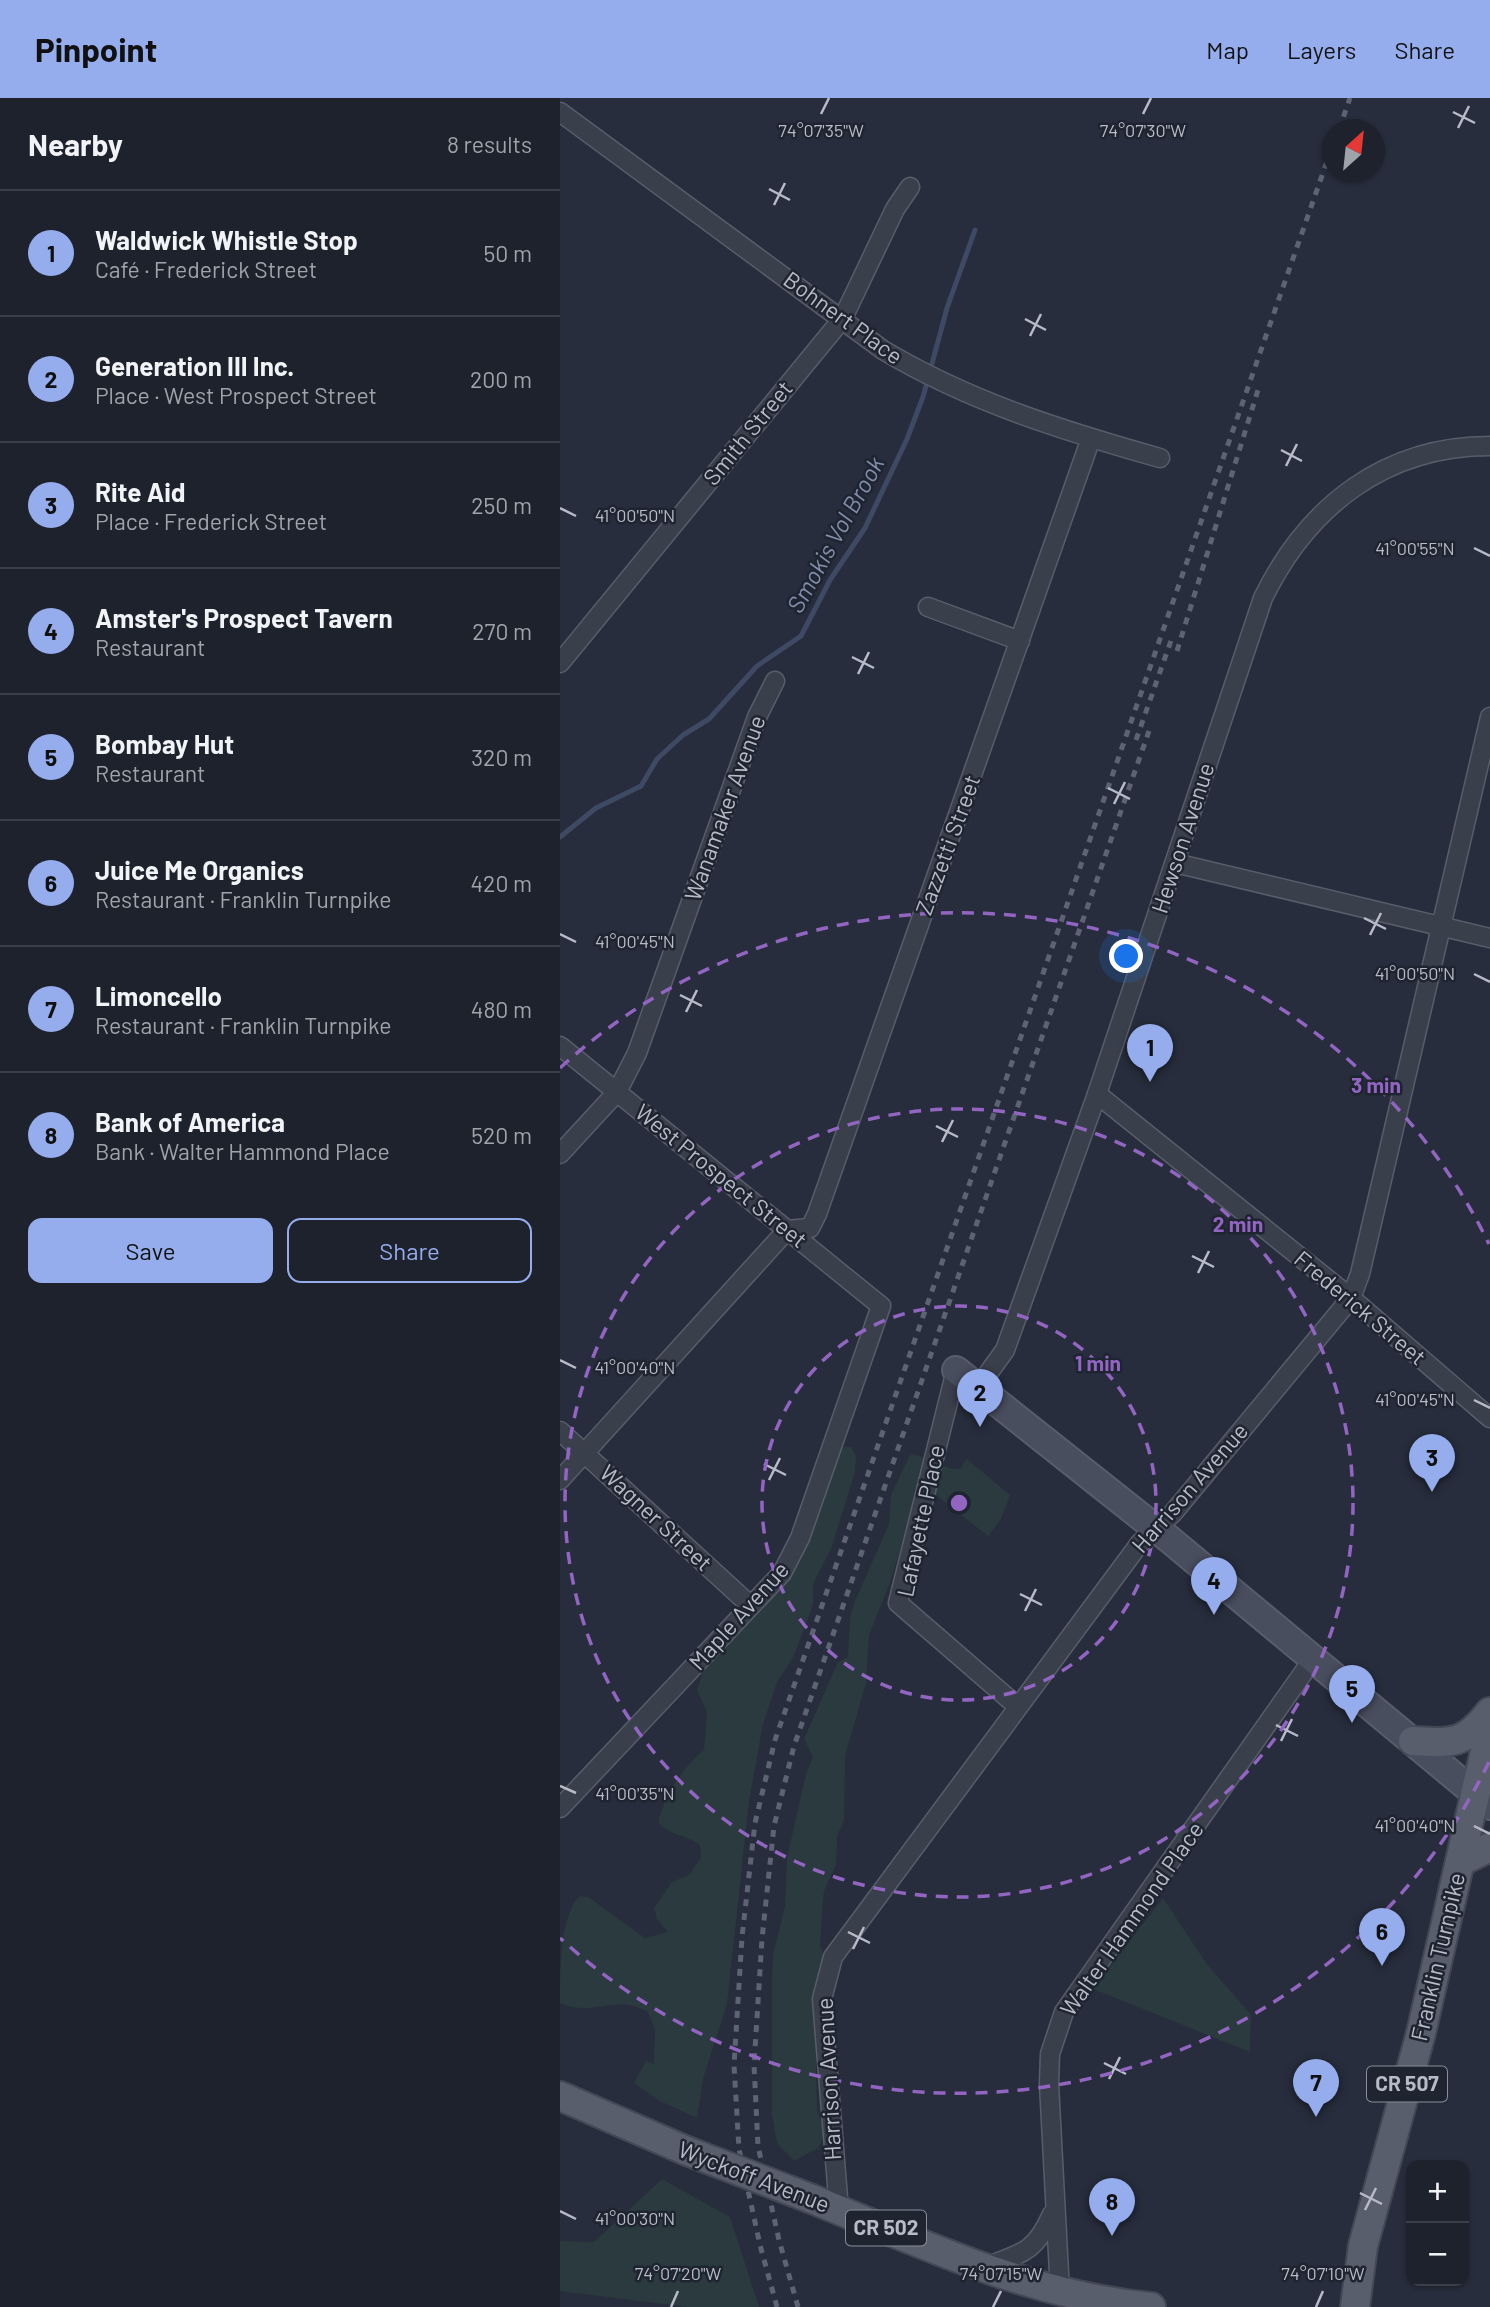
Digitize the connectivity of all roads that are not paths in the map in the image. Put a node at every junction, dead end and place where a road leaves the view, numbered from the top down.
1 (560, 113) edge
2 (911, 187) dead end
3 (843, 318) junction
4 (1091, 438) junction
5 (1490, 446) edge
6 (1160, 458) dead end
7 (928, 607) dead end
8 (1020, 641) junction
9 (560, 663) edge
10 (775, 681) dead end
11 (1490, 717) edge
12 (1175, 863) junction
13 (1442, 926) junction
14 (1490, 938) edge
15 (560, 1045) edge
16 (617, 1092) junction
17 (1097, 1094) junction
18 (560, 1154) edge
19 (787, 1230) junction
20 (1351, 1298) junction
21 (881, 1306) joint
22 (956, 1370) joint
23 (979, 1386) junction
24 (1490, 1418) edge
25 (560, 1431) edge
26 (584, 1452) junction
27 (560, 1480) edge
28 (1155, 1528) junction
29 (751, 1606) junction
30 (1313, 1659) junction
31 (1017, 1706) junction
32 (1490, 1712) edge
33 (1490, 1729) edge
34 (1413, 1741) junction
35 (563, 1797) edge
36 (1483, 1800) edge
37 (1490, 1847) edge
38 (1460, 1862) junction
39 (560, 2096) edge
40 (839, 2210) junction
41 (1054, 2211) junction
42 (985, 2267) junction
43 (1060, 2292) junction
44 (1151, 2307) edge
45 (1335, 2307) edge
46 (1355, 2307) edge

1 - 3 street, Bohnert Place
2 - 3 street, Smith Street
3 - 4 street, Bohnert Place
3 - 9 street, Smith Street
4 - 6 street, Bohnert Place
4 - 8 street, Zazzetti Street
5 - 12 street, Hewson Avenue
7 - 8 street
8 - 19 street, Zazzetti Street
10 - 16 street, Wanamaker Avenue
11 - 13 street, Harrison Avenue
12 - 13 street
12 - 17 street, Hewson Avenue
13 - 14 street
13 - 20 street, Harrison Avenue
15 - 16 street, West Prospect Street
16 - 18 street, Wanamaker Avenue
16 - 19 street, West Prospect Street
17 - 20 street, Frederick Street
17 - 23 street, Hewson Avenue
19 - 21 street, West Prospect Street
19 - 26 street
20 - 24 street, Frederick Street
20 - 28 street, Harrison Avenue
21 - 29 street, Maple Avenue
22 - 23 street
22 - 31 street, Lafayette Place
23 - 28 street
25 - 26 street, Wagner Street
26 - 27 street
26 - 29 street, Wagner Street
28 - 30 street
28 - 31 street, Harrison Avenue
29 - 35 street, Maple Avenue
30 - 34 street
30 - 41 street, Walter Hammond Place
31 - 40 street, Harrison Avenue
32 - 34 main road
33 - 36 main road, Franklin Turnpike / CR 507
34 - 36 street
36 - 38 main road, Franklin Turnpike / CR 507
37 - 38 main road
38 - 46 main road, Franklin Turnpike / CR 507
39 - 40 main road, Wyckoff Avenue / CR 502, bridge
40 - 42 main road, Wyckoff Avenue / CR 502
41 - 42 street, Walter Hammond Place
41 - 43 street, Walter Hammond Place
42 - 43 main road, Wyckoff Avenue / CR 502
43 - 44 main road, Wyckoff Avenue / CR 502
45 - 46 main road

